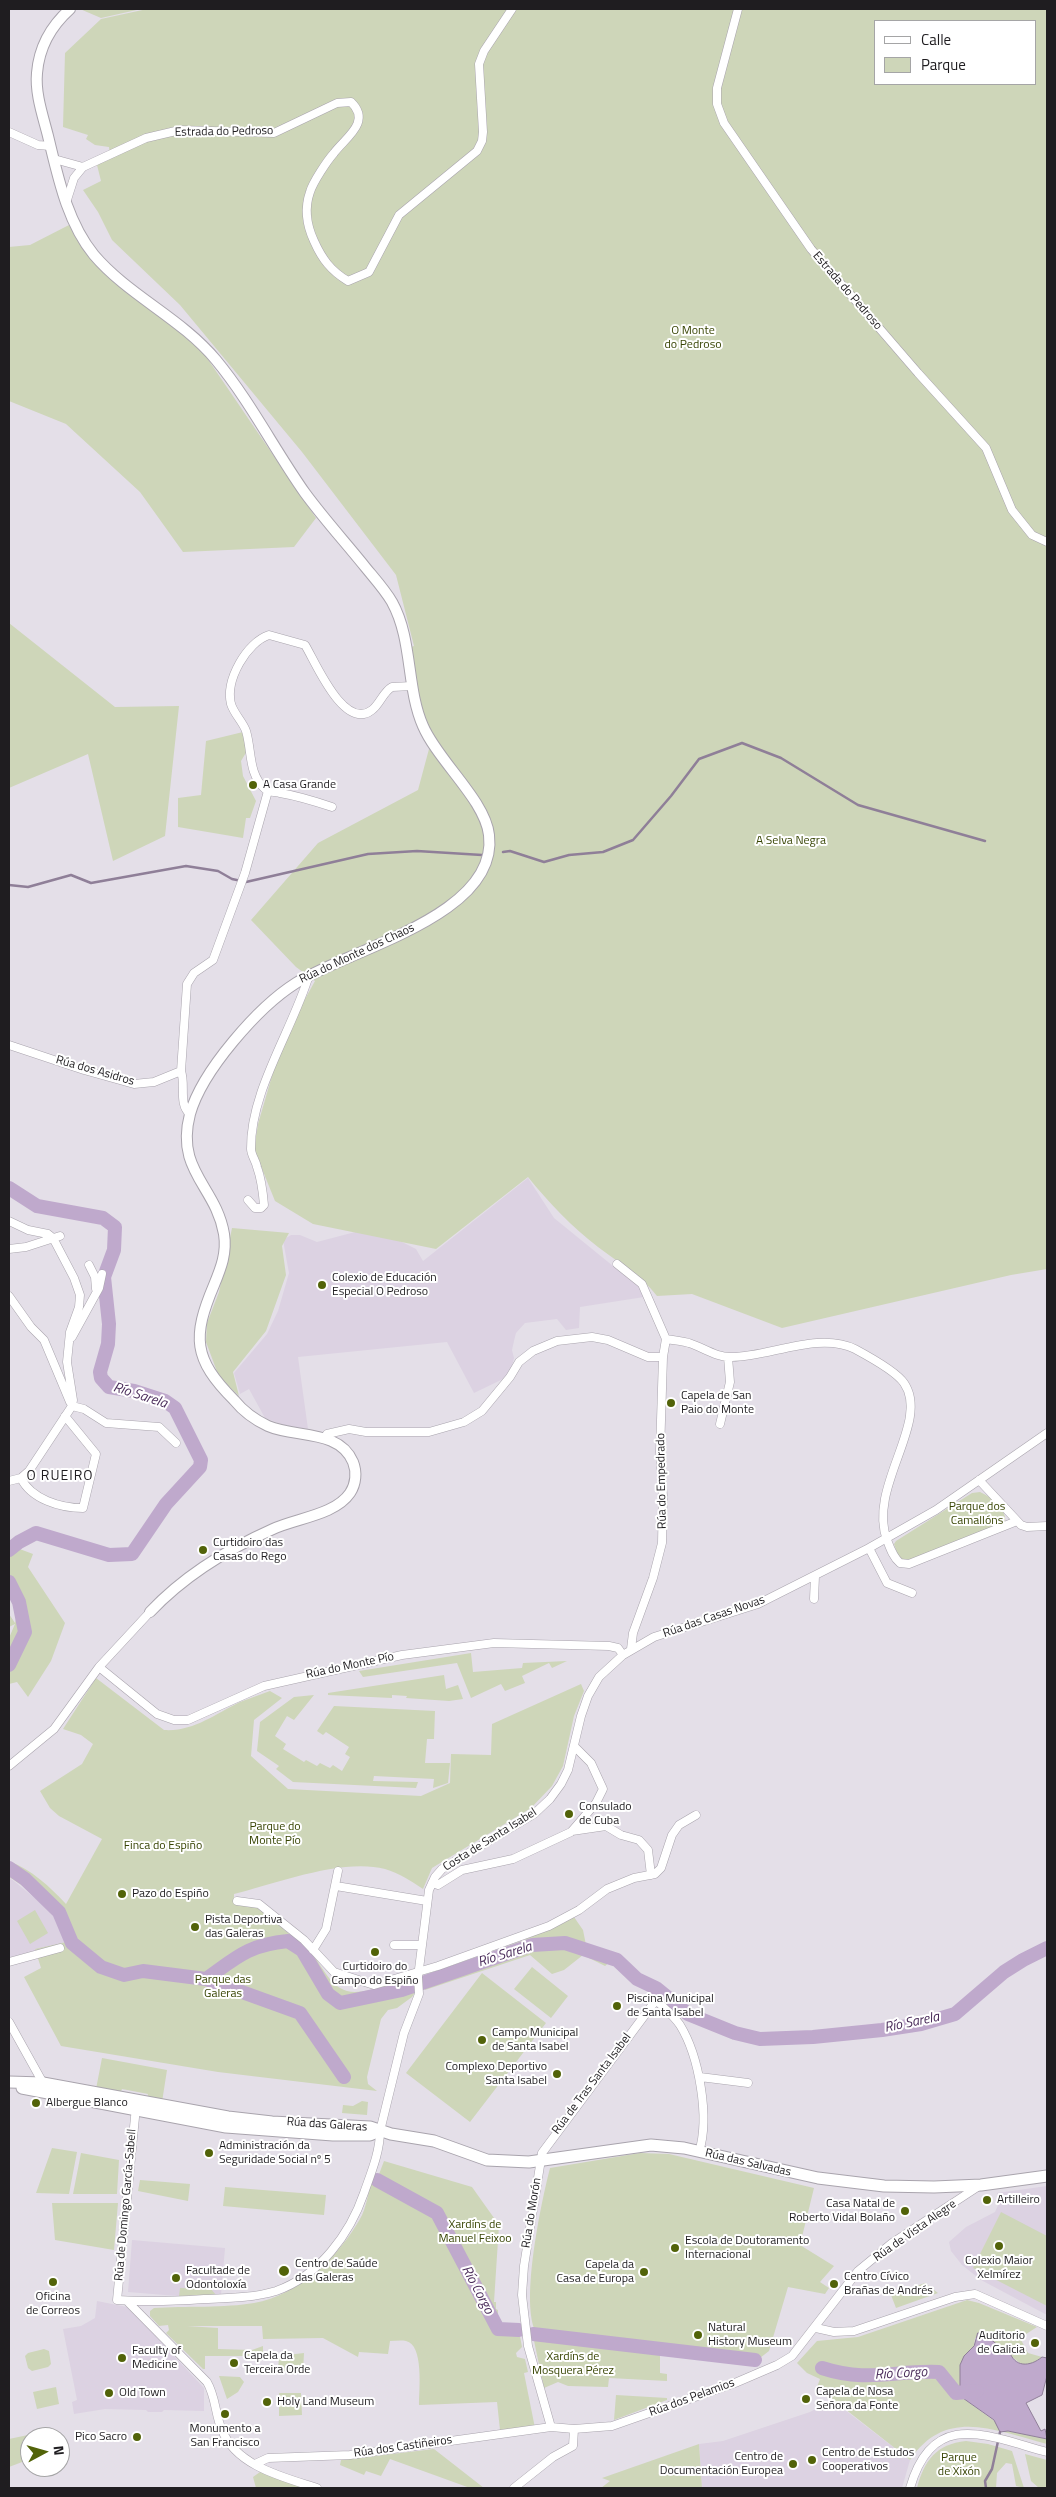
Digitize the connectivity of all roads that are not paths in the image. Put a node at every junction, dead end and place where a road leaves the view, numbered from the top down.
1 (70, 9) edge
2 (512, 9) edge
3 (738, 9) edge
4 (9, 132) edge
5 (50, 146) junction
6 (54, 159) junction
7 (83, 167) junction
8 (66, 203) junction
9 (1047, 542) edge
10 (412, 686) junction
11 (268, 791) junction
12 (332, 807) dead end
13 (309, 974) junction
14 (9, 1045) edge
15 (181, 1071) junction
16 (190, 1114) junction
17 (248, 1200) dead end
18 (9, 1220) edge
19 (57, 1237) junction
20 (9, 1248) edge
21 (617, 1264) dead end
22 (89, 1265) dead end
23 (102, 1274) dead end
24 (9, 1296) edge
25 (94, 1296) junction
26 (666, 1339) junction
27 (68, 1343) junction
28 (663, 1357) junction
29 (728, 1357) junction
30 (72, 1406) junction
31 (65, 1416) junction
32 (720, 1424) dead end
33 (1047, 1433) edge
34 (325, 1438) junction
35 (176, 1443) dead end
36 (20, 1478) junction
37 (979, 1480) junction
38 (9, 1481) edge
39 (1017, 1522) junction
40 (1047, 1526) edge
41 (887, 1539) junction
42 (869, 1548) junction
43 (815, 1576) junction
44 (912, 1593) dead end
45 (814, 1599) dead end
46 (150, 1612) joint
47 (631, 1650) junction
48 (623, 1655) junction
49 (614, 1662) joint
50 (99, 1667) junction
51 (574, 1746) junction
52 (9, 1766) edge
53 (696, 1815) dead end
54 (572, 1831) junction
55 (338, 1871) dead end
56 (651, 1876) junction
57 (432, 1883) junction
58 (336, 1886) junction
59 (237, 1901) dead end
60 (427, 1901) junction
61 (394, 1945) dead end
62 (422, 1945) junction
63 (60, 1948) dead end
64 (313, 1950) junction
65 (9, 1962) edge
66 (418, 1974) junction
67 (9, 2022) edge
68 (700, 2077) junction
69 (41, 2082) junction
70 (748, 2083) dead end
71 (14, 2084) edge
72 (146, 2103) junction
73 (135, 2111) junction
74 (380, 2131) junction
75 (699, 2152) junction
76 (546, 2160) junction
77 (1047, 2176) edge
78 (981, 2185) junction
79 (945, 2187) joint
80 (132, 2301) junction
81 (149, 2302) junction
82 (146, 2316) junction
83 (818, 2325) junction
84 (1047, 2326) edge
85 (551, 2427) junction
86 (574, 2429) junction
87 (1047, 2452) edge
88 (255, 2464) junction
89 (317, 2488) edge
90 (514, 2488) edge
91 (910, 2488) edge

1 - 5 street, Rúa do Monte dos Chaos
2 - 7 street, Estrada do Pedroso
3 - 9 street, Estrada do Pedroso
4 - 5 street
5 - 6 street, Rúa do Monte dos Chaos
6 - 7 street
6 - 8 street, Rúa do Monte dos Chaos
7 - 8 street
8 - 10 street, Rúa do Monte dos Chaos
10 - 11 street
10 - 13 street, Rúa do Monte dos Chaos
11 - 12 street
11 - 15 street
13 - 16 street, Rúa do Monte dos Chaos
13 - 17 street
14 - 15 street, Rúa dos Asidros
15 - 16 street
16 - 34 street, Rúa do Monte dos Chaos
18 - 19 street
19 - 20 street
19 - 27 street
21 - 26 street
22 - 25 street
23 - 25 street
24 - 30 street
25 - 27 street
26 - 28 street, Rúa do Empedrado
26 - 29 street
27 - 30 street
28 - 34 street
28 - 47 street, Rúa do Empedrado
29 - 32 street
29 - 41 street
30 - 31 street
30 - 35 street
31 - 36 street
31 - 36 street
33 - 37 street, Rúa das Casas Novas
34 - 46 street
36 - 38 street
37 - 39 street
37 - 41 street, Rúa das Casas Novas
39 - 40 street
39 - 41 street
41 - 42 street, Rúa das Casas Novas
42 - 43 street, Rúa das Casas Novas
42 - 44 street
43 - 45 street
43 - 47 street, Rúa das Casas Novas
46 - 50 street
47 - 48 street, Rúa das Casas Novas
48 - 49 street, Rúa das Casas Novas
48 - 50 street, Rúa do Monte Pío
49 - 51 street, Costa de Santa Isabel
50 - 52 street
51 - 54 street
51 - 57 street, Costa de Santa Isabel
53 - 56 street
54 - 56 street
54 - 57 street
55 - 58 street
56 - 66 street
57 - 60 street, Costa de Santa Isabel
58 - 60 street
58 - 64 street
59 - 64 street
60 - 62 street, Costa de Santa Isabel
61 - 62 street
62 - 66 street, Costa de Santa Isabel
63 - 65 street
64 - 66 street
66 - 74 street, Costa de Santa Isabel
67 - 69 street
68 - 70 street
68 - 75 street
68 - 76 street, Rúa de Tras Santa Isabel
69 - 71 main road, Rúa das Galeras
69 - 72 main road, Rúa das Galeras
71 - 73 main road, Rúa das Galeras
72 - 73 street
72 - 74 main road, Rúa das Galeras
73 - 74 main road, Rúa das Galeras
73 - 80 street, Rúa de Domingo García-Sabell
74 - 76 main road, Rúa do Morón
74 - 81 street
75 - 76 main road, Rúa das Salvadas
75 - 79 main road, Rúa das Salvadas
76 - 85 street, Rúa do Morón
77 - 78 main road, Rúa de Vista Alegre
78 - 79 main road, Rúa de Vista Alegre
78 - 83 street, Rúa de Vista Alegre
80 - 81 street
80 - 82 street
81 - 82 street
82 - 88 street
83 - 84 street
83 - 86 street, Rúa dos Pelamios
85 - 86 street, Rúa dos Pelamios
85 - 88 street, Rúa dos Castiñeiros
86 - 90 street
87 - 91 street
88 - 89 street

